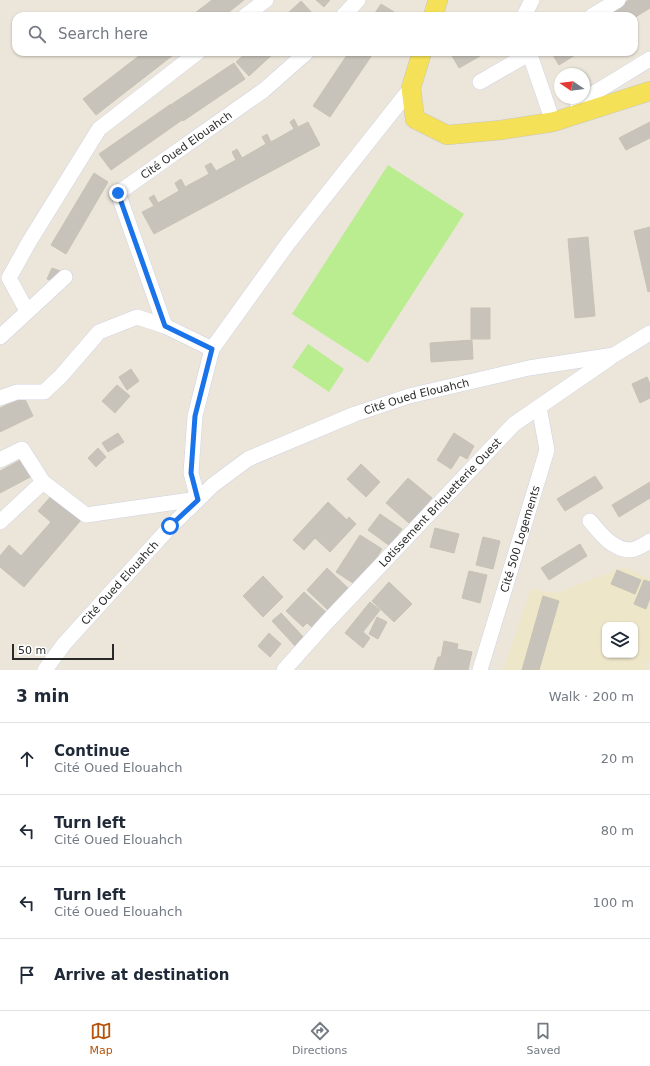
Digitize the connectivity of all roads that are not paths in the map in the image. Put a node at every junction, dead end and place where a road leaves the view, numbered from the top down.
1 (266, 0) edge
2 (358, 0) edge
3 (438, 0) edge
4 (532, 0) edge
5 (618, 0) edge
6 (250, 12) edge
7 (348, 12) edge
8 (434, 12) edge
9 (526, 12) edge
10 (598, 12) edge
11 (193, 56) edge
12 (302, 56) edge
13 (421, 56) edge
14 (523, 56) edge
15 (531, 56) edge
16 (650, 59) edge
17 (480, 82) dead end
18 (411, 88) junction
19 (650, 91) edge
20 (577, 105) edge
21 (553, 122) junction
22 (65, 277) dead end
23 (27, 311) junction
24 (165, 326) junction
25 (650, 333) edge
26 (0, 337) edge
27 (212, 349) junction
28 (614, 355) junction
29 (0, 398) edge
30 (539, 407) junction
31 (0, 460) edge
32 (43, 482) junction
33 (198, 500) junction
34 (590, 521) dead end
35 (0, 522) edge
36 (650, 541) edge
37 (45, 670) edge
38 (284, 670) edge
39 (480, 670) edge

1 - 6 street
2 - 7 street
3 - 8 main road
4 - 9 street
5 - 10 street
11 - 23 street
12 - 24 street, Cité Oued Elouahch
13 - 18 main road
14 - 17 street
15 - 21 street
16 - 20 street
18 - 21 main road
18 - 27 street
19 - 20 main road
20 - 21 main road
22 - 23 street
23 - 26 street
24 - 27 street
24 - 29 street
25 - 28 street, Cité Oued Elouahch
27 - 33 street
28 - 30 street, Lotissement Briquetterie Ouest
28 - 33 street, Cité Oued Elouahch
30 - 38 street, Lotissement Briquetterie Ouest
30 - 39 street, Cité 500 Logements
31 - 32 street
32 - 33 street
32 - 35 street
33 - 37 street, Cité Oued Elouahch
34 - 36 street

